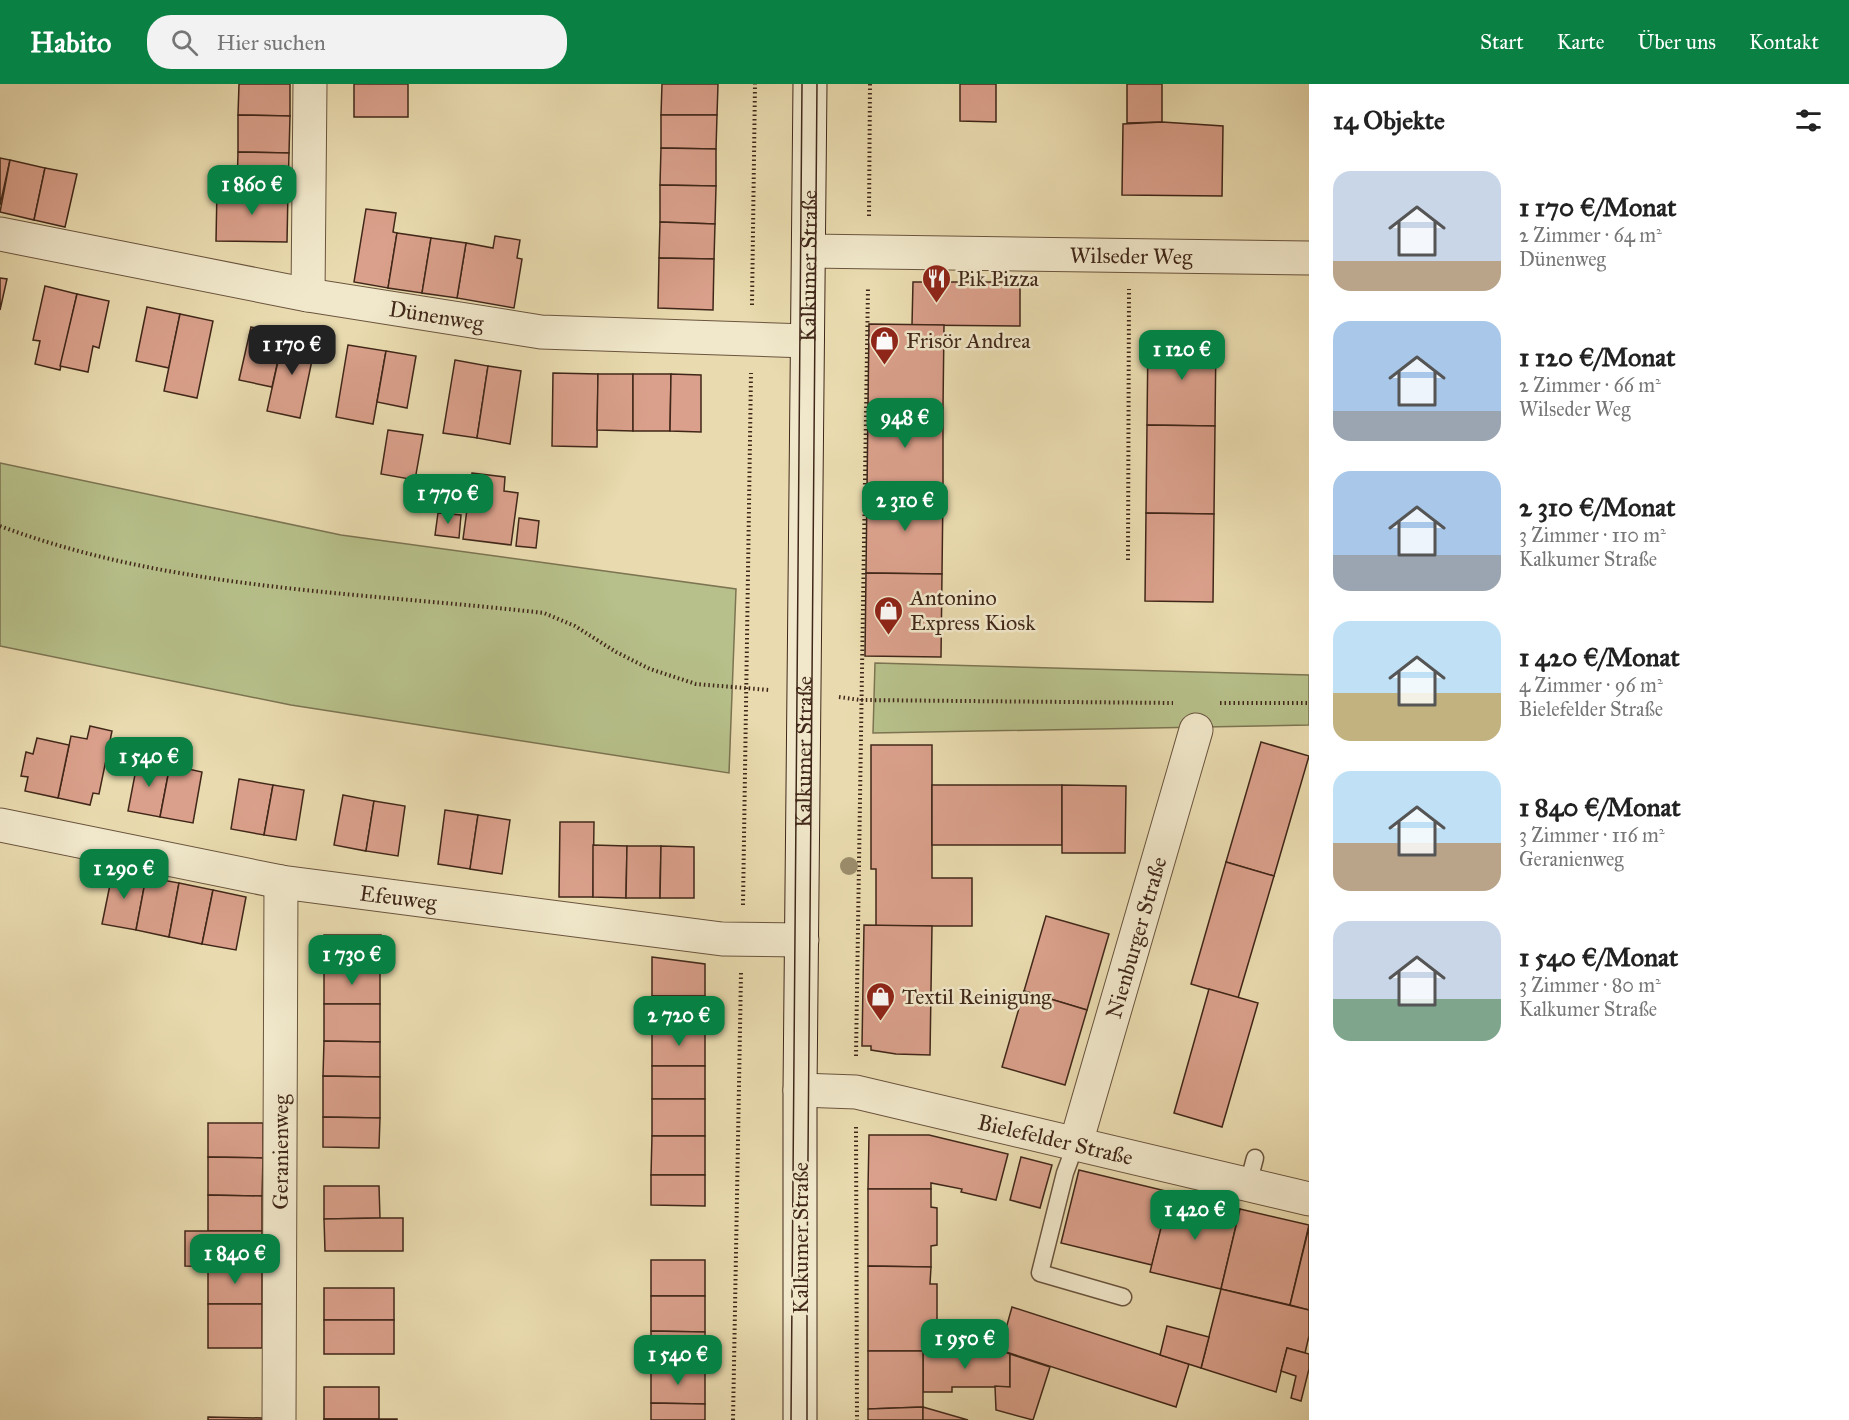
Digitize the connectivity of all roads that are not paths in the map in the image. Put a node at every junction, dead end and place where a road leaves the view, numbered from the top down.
1 (310, 84) edge
2 (810, 84) edge
3 (0, 234) edge
4 (809, 251) junction
5 (1309, 257) edge
6 (309, 295) junction
7 (807, 341) junction
8 (1196, 730) dead end
9 (0, 825) edge
10 (281, 882) junction
11 (802, 940) junction
12 (801, 1090) junction
13 (1077, 1143) junction
14 (1309, 1199) edge
15 (1123, 1297) dead end
16 (279, 1420) edge
17 (800, 1420) edge

1 - 6 street
2 - 4 street, Kalkumer Straße
3 - 6 street, Dünenweg
4 - 5 street, Wilseder Weg
4 - 7 street, Kalkumer Straße
6 - 7 street, Dünenweg
7 - 11 street, Kalkumer Straße
8 - 13 street, Nienburger Straße
9 - 10 street, Efeuweg
10 - 11 street, Efeuweg
10 - 16 street, Geranienweg
11 - 12 street, Kalkumer Straße
12 - 13 street, Bielefelder Straße
12 - 17 street, Kalkumer Straße
13 - 14 street, Bielefelder Straße
13 - 15 lane

